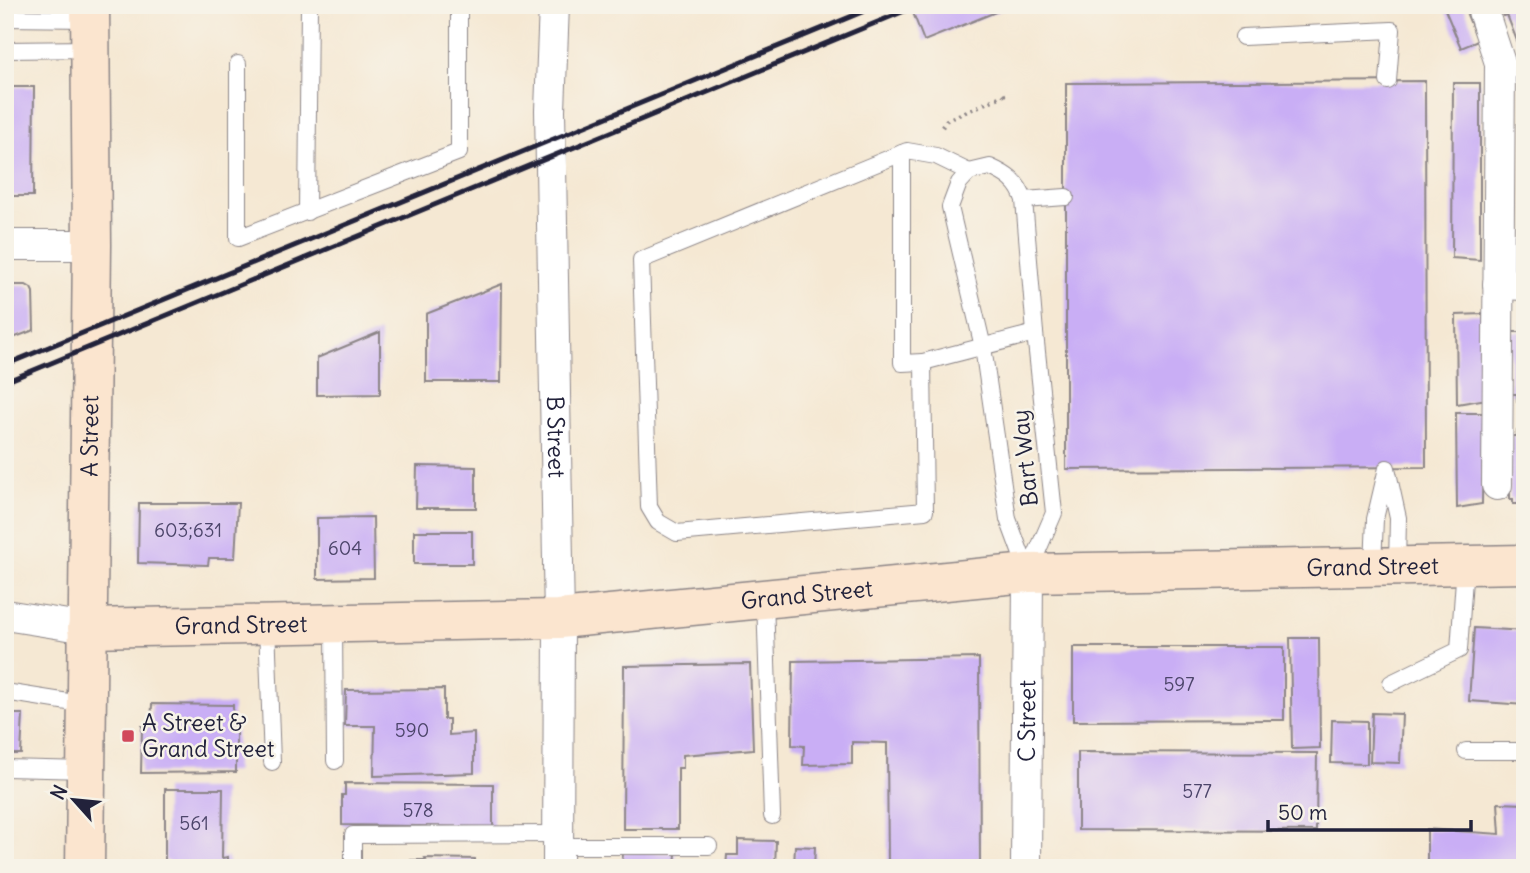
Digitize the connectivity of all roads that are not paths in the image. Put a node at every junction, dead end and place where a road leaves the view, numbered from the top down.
1 (309, 5) edge
2 (459, 5) edge
3 (554, 5) edge
4 (1480, 5) edge
5 (5, 18) edge
6 (90, 25) edge
7 (1243, 37) dead end
8 (5, 50) edge
9 (239, 64) dead end
10 (1388, 81) dead end
11 (902, 153) junction
12 (969, 172) junction
13 (1066, 197) dead end
14 (1024, 200) junction
15 (307, 212) junction
16 (5, 245) edge
17 (92, 245) junction
18 (1511, 285) edge
19 (1035, 333) junction
20 (983, 347) junction
21 (923, 362) junction
22 (1497, 485) dead end
23 (1525, 564) edge
24 (1465, 565) junction
25 (1028, 573) junction
26 (765, 599) junction
27 (5, 615) edge
28 (559, 619) junction
29 (334, 624) junction
30 (267, 625) junction
31 (87, 628) junction
32 (1391, 683) dead end
33 (5, 692) edge
34 (87, 705) junction
35 (1465, 751) dead end
36 (1525, 751) edge
37 (335, 761) dead end
38 (272, 762) dead end
39 (5, 768) edge
40 (86, 770) junction
41 (772, 816) dead end
42 (709, 846) dead end
43 (558, 849) edge
44 (86, 867) edge
45 (353, 868) edge
46 (1026, 868) edge

1 - 15 lane
2 - 15 lane
3 - 28 street, B Street
4 - 18 street
5 - 6 lane
6 - 8 lane
6 - 17 street, A Street
7 - 10 lane
9 - 15 lane
11 - 12 lane
11 - 21 lane
11 - 21 lane
12 - 14 lane
12 - 20 lane, Bart Way
13 - 14 lane
14 - 19 lane, Bart Way
16 - 17 street
17 - 31 street, A Street
18 - 22 street
19 - 20 lane
19 - 25 lane, Bart Way
20 - 21 lane
20 - 25 lane, Bart Way
23 - 24 street, Grand Street
24 - 25 street, Grand Street
24 - 32 lane
25 - 26 street, Grand Street
25 - 46 street, C Street
26 - 28 street, Grand Street
26 - 41 lane
27 - 31 street
28 - 29 street, Grand Street
28 - 43 street, B Street
29 - 30 street, Grand Street
29 - 37 lane
30 - 31 street, Grand Street
30 - 38 lane
31 - 34 street, A Street
33 - 34 lane
34 - 40 street, A Street
35 - 36 lane
39 - 40 lane
40 - 44 street, A Street
42 - 43 lane
43 - 45 lane

